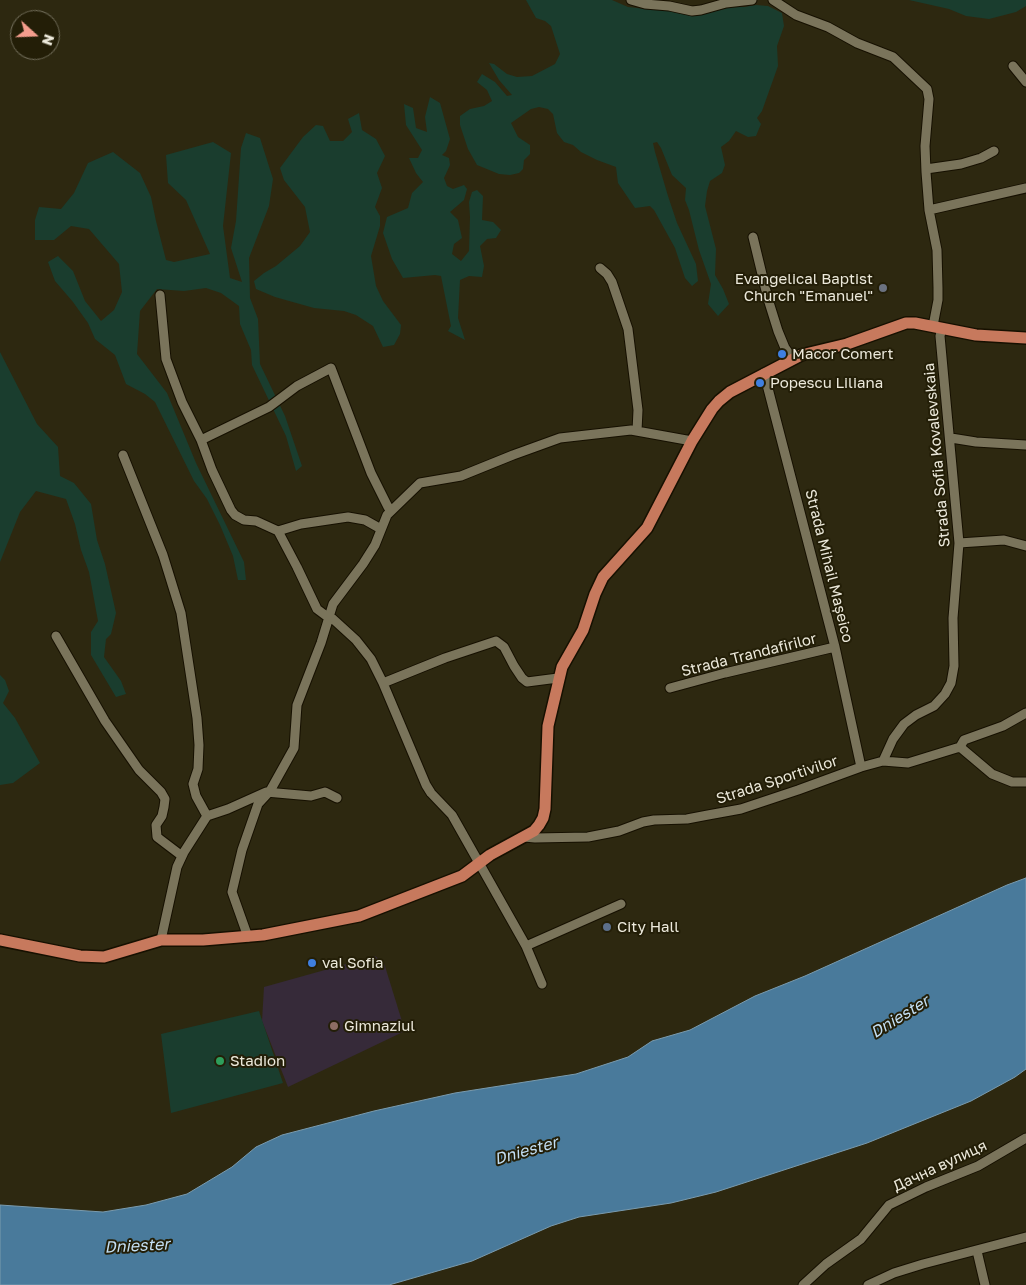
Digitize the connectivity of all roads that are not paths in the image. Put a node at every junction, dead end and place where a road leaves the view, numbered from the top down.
1 (631, 0) edge
2 (752, 0) edge
3 (772, 0) edge
4 (1014, 66) dead end
5 (1026, 82) edge
6 (994, 151) dead end
7 (926, 169) junction
8 (1026, 188) edge
9 (929, 210) junction
10 (754, 237) dead end
11 (600, 268) dead end
12 (160, 295) dead end
13 (937, 327) junction
14 (1026, 338) edge
15 (793, 359) junction
16 (764, 373) junction
17 (637, 431) junction
18 (951, 438) junction
19 (201, 440) junction
20 (692, 441) junction
21 (1026, 445) edge
22 (123, 455) dead end
23 (392, 509) junction
24 (381, 529) junction
25 (278, 531) junction
26 (959, 543) junction
27 (1026, 546) edge
28 (328, 617) junction
29 (56, 636) dead end
30 (835, 647) junction
31 (558, 678) junction
32 (383, 683) junction
33 (670, 688) dead end
34 (1026, 713) edge
35 (960, 747) junction
36 (883, 761) junction
37 (861, 767) junction
38 (1026, 782) edge
39 (270, 792) junction
40 (337, 798) dead end
41 (207, 816) junction
42 (524, 837) junction
43 (182, 856) junction
44 (478, 864) junction
45 (621, 904) dead end
46 (248, 937) junction
47 (0, 940) edge
48 (161, 940) junction
49 (526, 946) junction
50 (542, 984) dead end
51 (1026, 1138) edge
52 (1026, 1237) edge
53 (976, 1251) junction
54 (803, 1285) edge
55 (868, 1285) edge
56 (985, 1285) edge

1 - 2 street
3 - 7 street, Strada Sofia Kovalevskaia
4 - 5 street
6 - 7 street
7 - 9 street, Strada Sofia Kovalevskaia
8 - 9 street
9 - 13 street, Strada Sofia Kovalevskaia
10 - 15 street
11 - 17 street
12 - 19 street
13 - 14 main road
13 - 15 main road
13 - 18 street, Strada Sofia Kovalevskaia
15 - 16 main road
16 - 20 main road
16 - 30 street, Strada Mihail Mașeico
17 - 20 street
17 - 23 street
18 - 21 street
18 - 26 street, Strada Sofia Kovalevskaia
19 - 23 street
19 - 25 street
20 - 31 main road
22 - 41 street
23 - 24 street
24 - 25 street
24 - 28 street
25 - 28 street
26 - 27 street
26 - 36 street, Strada Sofia Kovalevskaia
28 - 32 street
28 - 39 street
29 - 43 street
30 - 33 street, Strada Trandafirilor
30 - 37 street, Strada Mihail Mașeico
31 - 32 street
31 - 42 main road
32 - 44 street
34 - 35 street, Strada Sportivilor
35 - 36 street, Strada Sportivilor
35 - 38 street
36 - 37 street, Strada Sportivilor
37 - 42 street, Strada Sportivilor
39 - 40 street
39 - 41 street
39 - 46 street
41 - 43 street
42 - 44 main road
43 - 48 street
44 - 46 main road
44 - 49 street
45 - 49 street
46 - 48 main road
47 - 48 main road
49 - 50 street
51 - 54 street, Дачна вулиця
52 - 53 street
53 - 55 street
53 - 56 street

